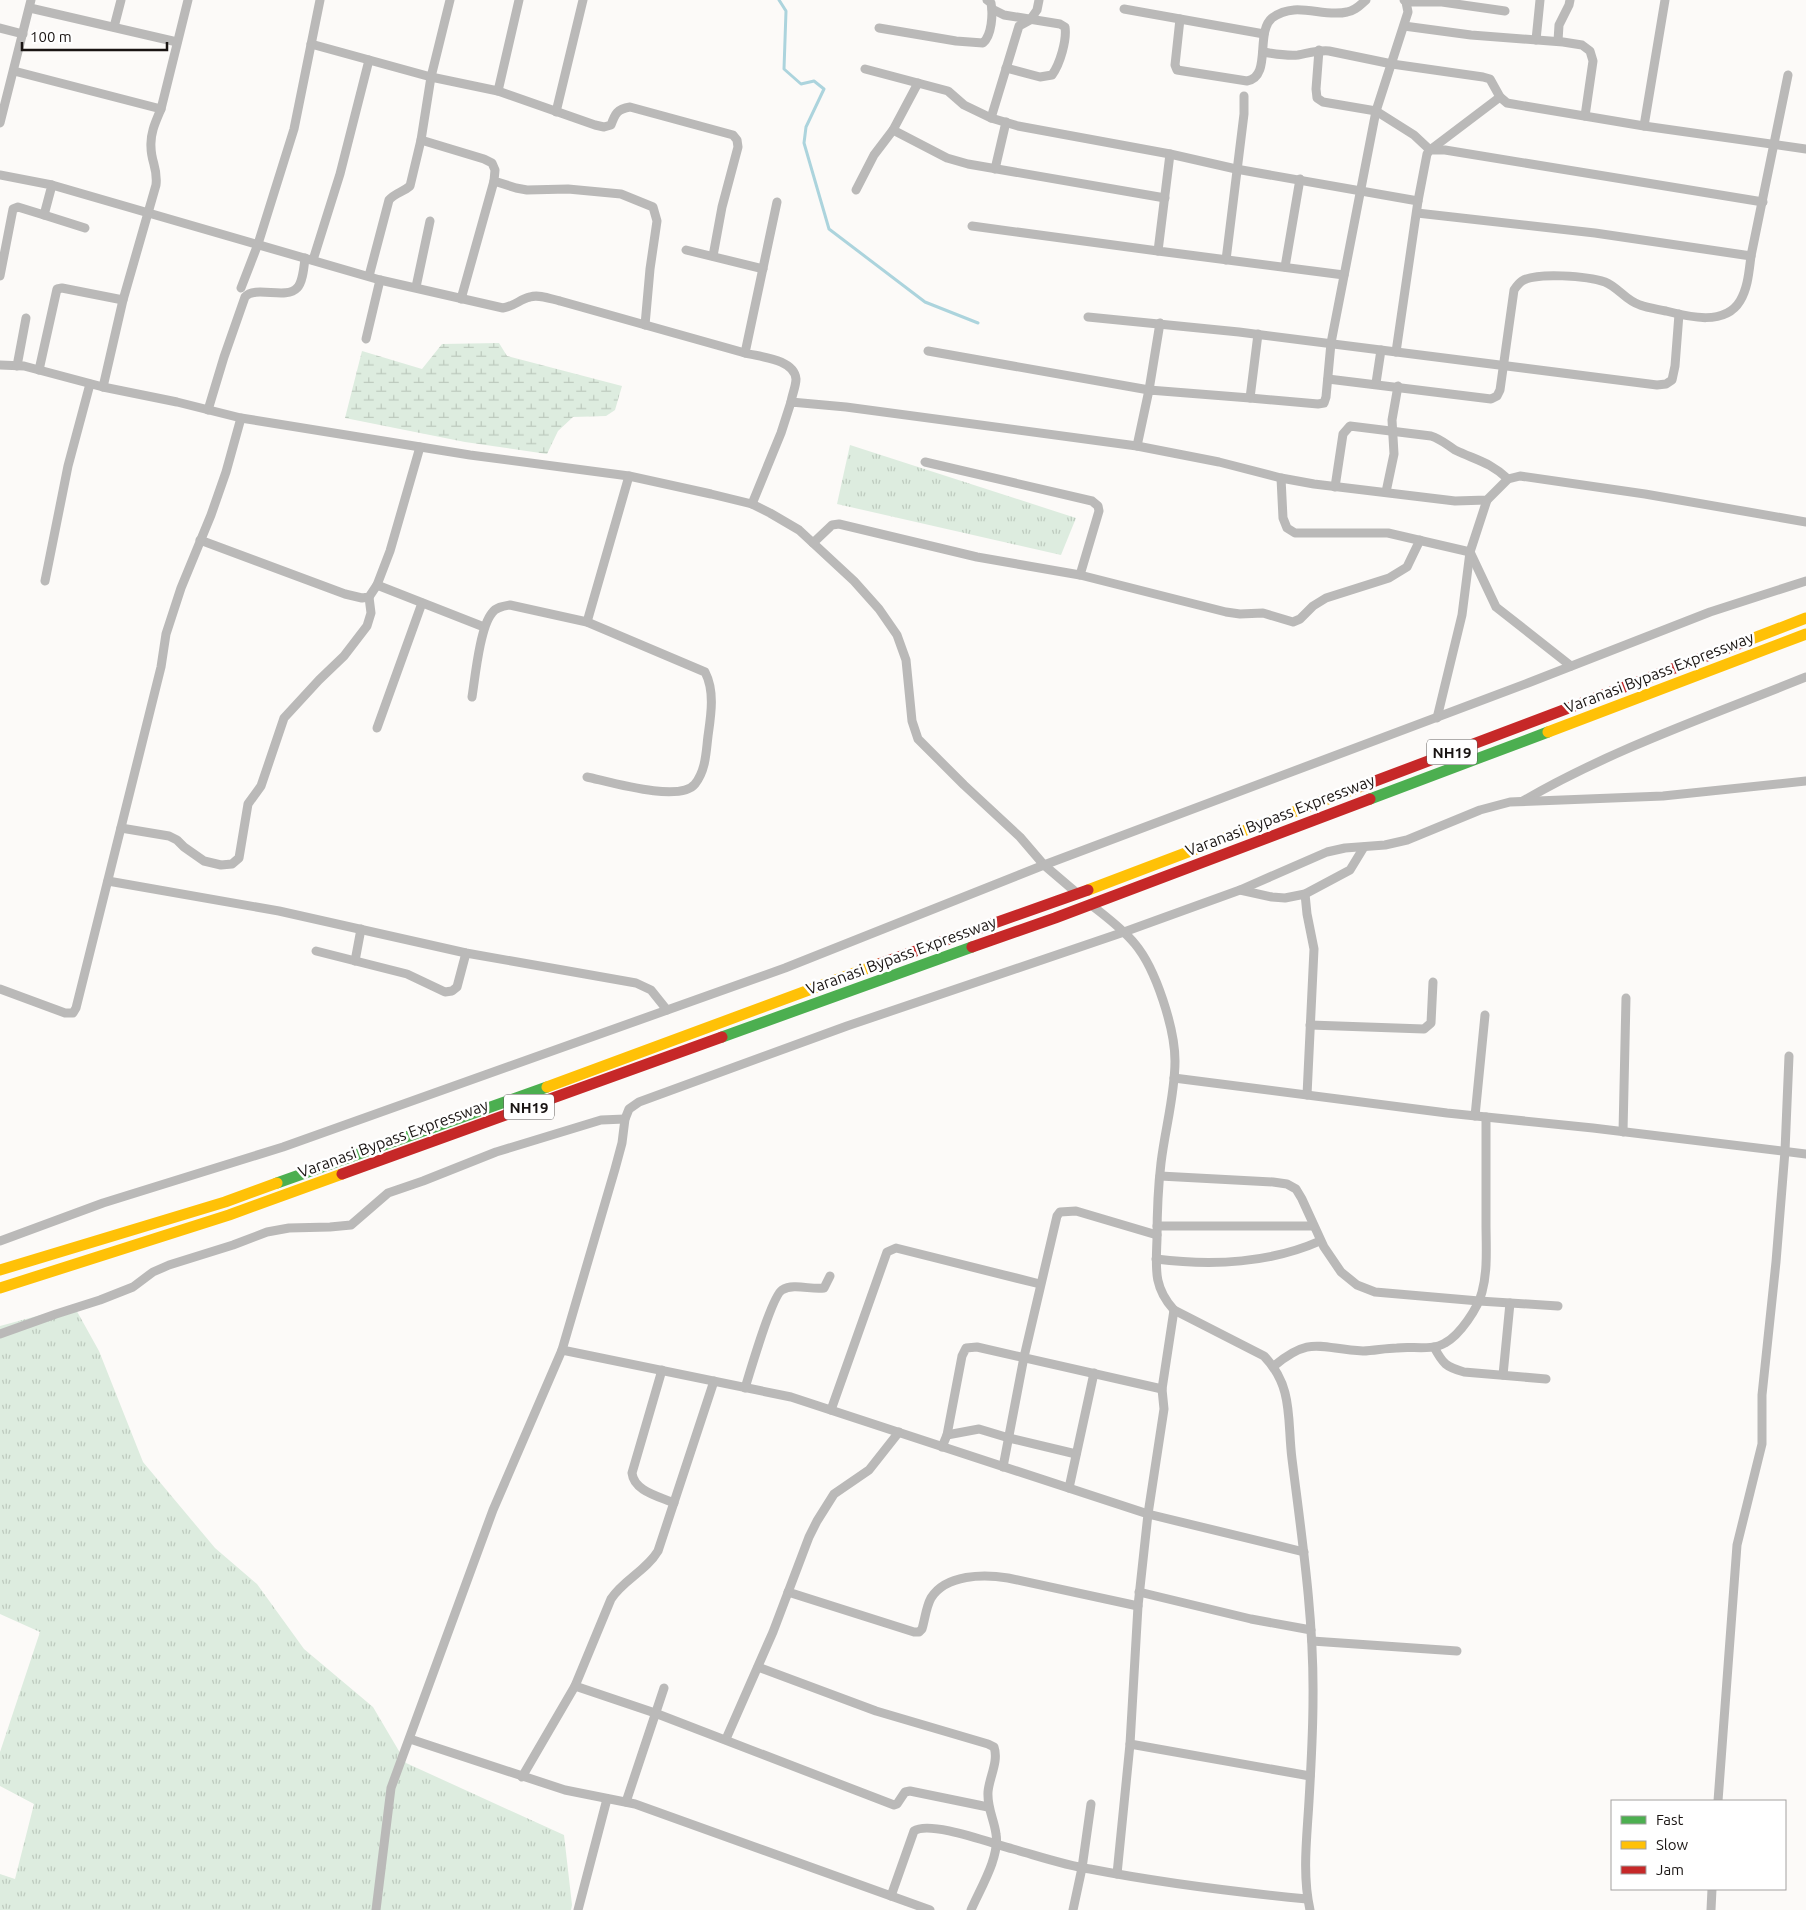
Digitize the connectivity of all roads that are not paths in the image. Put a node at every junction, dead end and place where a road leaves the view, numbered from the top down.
1 (121, 0) edge
2 (188, 0) edge
3 (320, 0) edge
4 (450, 0) edge
5 (518, 0) edge
6 (583, 0) edge
7 (987, 0) edge
8 (1039, 0) edge
9 (1366, 0) edge
10 (1540, 0) edge
11 (1570, 0) edge
12 (1665, 0) edge
13 (1405, 1) edge
14 (31, 4) edge
15 (992, 9) junction
16 (1124, 9) dead end
17 (1505, 11) dead end
18 (1180, 19) junction
19 (1030, 20) junction
20 (114, 26) junction
21 (1404, 26) junction
22 (0, 28) edge
23 (879, 28) dead end
24 (23, 34) junction
25 (1264, 34) junction
26 (1536, 40) junction
27 (177, 42) junction
28 (1558, 42) junction
29 (311, 44) junction
30 (1319, 50) junction
31 (1263, 52) junction
32 (368, 60) junction
33 (1392, 64) junction
34 (1006, 68) junction
35 (865, 69) dead end
36 (14, 72) junction
37 (1788, 75) dead end
38 (431, 77) junction
39 (918, 83) junction
40 (498, 91) junction
41 (1244, 96) dead end
42 (1500, 97) junction
43 (2, 109) edge
44 (161, 109) junction
45 (1376, 110) junction
46 (556, 112) junction
47 (1585, 116) junction
48 (991, 118) junction
49 (1006, 122) junction
50 (0, 123) edge
51 (1644, 126) junction
52 (893, 130) junction
53 (421, 140) junction
54 (1775, 144) junction
55 (1806, 149) edge
56 (1430, 150) junction
57 (1170, 154) junction
58 (995, 169) junction
59 (1236, 169) junction
60 (0, 175) edge
61 (1300, 179) junction
62 (494, 181) junction
63 (52, 185) junction
64 (856, 190) dead end
65 (1361, 190) junction
66 (1165, 198) junction
67 (1418, 201) junction
68 (777, 202) dead end
69 (1763, 202) junction
70 (149, 213) junction
71 (1417, 213) junction
72 (44, 215) junction
73 (430, 221) dead end
74 (972, 226) dead end
75 (85, 228) dead end
76 (258, 244) junction
77 (686, 250) dead end
78 (1158, 251) junction
79 (713, 256) junction
80 (1752, 256) junction
81 (309, 259) junction
82 (1226, 260) junction
83 (1285, 268) junction
84 (763, 269) junction
85 (1344, 275) junction
86 (0, 276) edge
87 (369, 276) junction
88 (380, 280) junction
89 (416, 287) junction
90 (241, 288) dead end
91 (460, 299) junction
92 (123, 300) junction
93 (1679, 314) junction
94 (1088, 317) dead end
95 (26, 318) dead end
96 (1160, 323) junction
97 (645, 325) junction
98 (1258, 334) junction
99 (366, 339) dead end
100 (1331, 343) junction
101 (1381, 350) junction
102 (928, 351) dead end
103 (1396, 352) junction
104 (745, 353) junction
105 (0, 365) edge
106 (1502, 365) junction
107 (17, 366) junction
108 (39, 370) junction
109 (1328, 379) junction
110 (1376, 383) junction
111 (90, 384) junction
112 (1398, 386) junction
113 (102, 387) junction
114 (1149, 390) junction
115 (1250, 398) junction
116 (791, 402) junction
117 (208, 410) junction
118 (241, 418) junction
119 (1392, 430) junction
120 (1137, 446) junction
121 (420, 447) junction
122 (926, 462) dead end
123 (629, 476) junction
124 (1281, 478) junction
125 (1508, 479) junction
126 (1335, 486) junction
127 (1386, 492) junction
128 (1487, 500) junction
129 (752, 504) junction
130 (1806, 522) edge
131 (200, 540) junction
132 (1420, 540) junction
133 (811, 541) junction
134 (1470, 552) junction
135 (1080, 575) junction
136 (46, 581) dead end
137 (1806, 581) edge
138 (377, 585) junction
139 (369, 597) junction
140 (422, 603) junction
141 (1806, 618) edge
142 (587, 622) junction
143 (484, 627) junction
144 (1806, 634) edge
145 (1571, 666) junction
146 (1806, 677) edge
147 (472, 698) dead end
148 (1437, 718) junction
149 (377, 728) dead end
150 (587, 777) dead end
151 (1806, 781) edge
152 (1522, 802) junction
153 (121, 828) junction
154 (1364, 847) junction
155 (1044, 865) junction
156 (108, 881) junction
157 (1240, 890) junction
158 (1305, 894) junction
159 (361, 929) junction
160 (1124, 932) junction
161 (316, 951) dead end
162 (466, 953) junction
163 (355, 961) junction
164 (1433, 982) dead end
165 (0, 989) edge
166 (1626, 998) dead end
167 (667, 1010) junction
168 (1484, 1015) dead end
169 (1310, 1025) junction
170 (1789, 1056) dead end
171 (1174, 1078) junction
172 (1307, 1095) junction
173 (1475, 1116) junction
174 (1486, 1117) junction
175 (625, 1119) junction
176 (1623, 1132) junction
177 (1785, 1150) junction
178 (1806, 1154) edge
179 (1160, 1176) junction
180 (1157, 1226) junction
181 (1313, 1226) junction
182 (1157, 1235) junction
183 (0, 1241) edge
184 (1320, 1241) junction
185 (1156, 1259) junction
186 (0, 1270) edge
187 (830, 1276) dead end
188 (1040, 1284) junction
189 (0, 1288) edge
190 (1479, 1301) junction
191 (1510, 1303) junction
192 (1558, 1306) dead end
193 (1174, 1310) junction
194 (0, 1334) edge
195 (1434, 1347) junction
196 (562, 1350) junction
197 (1024, 1357) junction
198 (1274, 1366) junction
199 (662, 1370) junction
200 (1094, 1373) junction
201 (1503, 1375) junction
202 (1546, 1379) dead end
203 (714, 1381) junction
204 (745, 1388) junction
205 (1162, 1389) junction
206 (832, 1410) junction
207 (899, 1432) junction
208 (947, 1434) junction
209 (1009, 1438) junction
210 (942, 1447) junction
211 (1076, 1454) junction
212 (1003, 1467) junction
213 (1068, 1488) junction
214 (674, 1503) junction
215 (1148, 1514) junction
216 (1304, 1552) junction
217 (788, 1592) junction
218 (1139, 1592) junction
219 (1138, 1606) junction
220 (1311, 1630) junction
221 (1312, 1641) junction
222 (1457, 1650) dead end
223 (758, 1667) junction
224 (575, 1686) junction
225 (664, 1688) dead end
226 (655, 1713) junction
227 (410, 1739) junction
228 (726, 1739) junction
229 (1130, 1744) junction
230 (1310, 1776) junction
231 (522, 1777) junction
232 (607, 1799) junction
233 (1718, 1800) edge
234 (626, 1802) junction
235 (1091, 1804) dead end
236 (988, 1807) junction
237 (996, 1844) junction
238 (1082, 1868) junction
239 (1117, 1874) junction
240 (1712, 1890) edge
241 (891, 1896) junction
242 (1308, 1898) junction
243 (376, 1910) edge
244 (578, 1910) edge
245 (930, 1910) edge
246 (971, 1910) edge
247 (1073, 1910) edge
248 (1310, 1910) edge
249 (1711, 1910) edge

1 - 20 street
2 - 27 street
3 - 29 street
4 - 38 street
5 - 40 street
6 - 46 street
7 - 15 street
8 - 19 street
9 - 25 street
10 - 26 street
11 - 28 street
12 - 51 street
13 - 17 street
13 - 21 street
14 - 20 street
14 - 24 street
15 - 19 street
15 - 23 street
16 - 18 street
18 - 25 street
18 - 31 street
19 - 34 street
19 - 34 street
20 - 27 street
21 - 26 street
21 - 33 street
22 - 24 street
24 - 36 street
25 - 31 street
26 - 28 street
27 - 44 street
28 - 47 street
29 - 32 street
29 - 76 street
30 - 31 street
30 - 33 street
30 - 45 street
32 - 38 street
32 - 81 street
33 - 42 street
33 - 45 street
34 - 48 street
35 - 39 street
36 - 43 street
36 - 44 street
37 - 54 street
38 - 40 street
38 - 53 street
39 - 48 street
39 - 52 street
40 - 46 street
41 - 59 street
42 - 47 street
42 - 56 street
43 - 50 street
44 - 70 street
45 - 56 street
45 - 65 street
46 - 79 street
47 - 51 street
48 - 49 street
49 - 57 street
49 - 58 street
51 - 54 street
52 - 58 street
52 - 64 street
53 - 62 street
53 - 87 street
54 - 55 street
54 - 69 street
56 - 67 street
56 - 69 street
57 - 59 street
57 - 66 street
58 - 66 street
59 - 61 street
59 - 82 street
60 - 63 street
61 - 65 street
61 - 83 street
62 - 91 street
62 - 97 street
63 - 70 street
63 - 72 street
65 - 67 street
65 - 85 street
66 - 78 street
67 - 71 street
68 - 84 street
69 - 80 street
70 - 76 street
70 - 92 street
71 - 80 street
71 - 103 street
72 - 75 street
72 - 86 street
73 - 89 street
74 - 78 street
76 - 81 street
76 - 90 street
77 - 79 street
78 - 82 street
79 - 84 street
80 - 93 street
81 - 87 street
81 - 117 street
82 - 83 street
83 - 85 street
84 - 104 street
85 - 100 street
87 - 88 street
88 - 89 street
88 - 99 street
89 - 91 street
91 - 97 street
92 - 108 street
92 - 113 street
93 - 106 street
93 - 106 street
94 - 96 street
95 - 107 street
96 - 98 street
96 - 114 street
97 - 104 street
98 - 100 street
98 - 115 street
100 - 101 street
100 - 109 street
101 - 103 street
101 - 110 street
102 - 114 street
103 - 106 street
104 - 116 street
105 - 107 street
106 - 112 street
107 - 108 street
108 - 111 street
109 - 110 street
109 - 115 street
110 - 112 street
111 - 113 street
111 - 136 street
112 - 119 street
113 - 117 street
114 - 115 street
114 - 120 street
116 - 120 street
116 - 129 street
117 - 118 street
118 - 121 street
118 - 131 street
119 - 125 street
119 - 126 street
119 - 127 street
120 - 124 street
121 - 123 street
121 - 138 street
122 - 135 street
123 - 129 street
123 - 142 street
124 - 126 street
124 - 132 street
125 - 128 street
125 - 130 street
126 - 127 street
127 - 128 street
128 - 134 street
129 - 133 street
131 - 139 street
131 - 153 street
132 - 134 street
132 - 135 street
133 - 135 street
133 - 155 street
134 - 145 street
134 - 148 street
137 - 145 street
138 - 139 street
138 - 140 street
139 - 153 street
140 - 143 street
140 - 149 street
141 - 186 highway, Varanasi Bypass Expressway / NH19
142 - 143 street
142 - 150 street
143 - 147 street
144 - 189 highway, Varanasi Bypass Expressway / NH19
145 - 148 street
146 - 152 street
148 - 155 street
151 - 152 street
152 - 154 street
153 - 156 street
154 - 157 street
154 - 158 street
155 - 160 street
155 - 167 street
156 - 159 street
156 - 165 street
157 - 158 street
157 - 160 street
158 - 169 street
159 - 162 street
159 - 163 street
160 - 171 street
160 - 175 street
161 - 163 street
162 - 163 street
162 - 167 street
164 - 169 street
166 - 176 street
167 - 183 street
168 - 173 street
169 - 172 street
170 - 177 street
171 - 172 street
171 - 179 street
172 - 173 street
173 - 174 street
174 - 176 street
174 - 190 street
175 - 194 street
175 - 196 street
176 - 177 street
177 - 178 street
177 - 233 street
179 - 180 street
179 - 181 street
180 - 181 street
180 - 182 street
181 - 184 street
182 - 185 street
182 - 188 street
184 - 185 street
184 - 190 street
185 - 193 street
187 - 204 street
188 - 197 street
188 - 206 street
190 - 191 street
190 - 195 street
191 - 192 street
191 - 201 street
193 - 198 street
193 - 205 street
195 - 198 street
195 - 201 street
196 - 199 street
196 - 227 street
197 - 200 street
197 - 208 street
197 - 209 street
198 - 216 street
199 - 203 street
199 - 214 street
200 - 205 street
200 - 211 street
201 - 202 street
203 - 204 street
203 - 214 street
204 - 206 street
205 - 215 street
206 - 207 street
207 - 210 street
207 - 217 street
208 - 209 street
208 - 210 street
209 - 211 street
209 - 212 street
210 - 212 street
211 - 213 street
212 - 213 street
213 - 215 street
214 - 224 street
215 - 216 street
215 - 218 street
216 - 220 street
217 - 219 street
217 - 223 street
218 - 219 street
218 - 220 street
219 - 229 street
220 - 221 street
221 - 222 street
221 - 230 street
223 - 228 street
223 - 236 street
224 - 226 street
224 - 231 street
225 - 226 street
226 - 228 street
226 - 234 street
227 - 231 street
227 - 243 street
228 - 236 street
229 - 230 street
229 - 239 street
230 - 242 street
231 - 232 street
232 - 234 street
232 - 244 street
234 - 241 street
235 - 238 street
236 - 237 street
237 - 238 street
237 - 241 street
237 - 246 street
238 - 239 street
238 - 247 street
239 - 242 street
240 - 249 street
241 - 245 street
242 - 248 street

